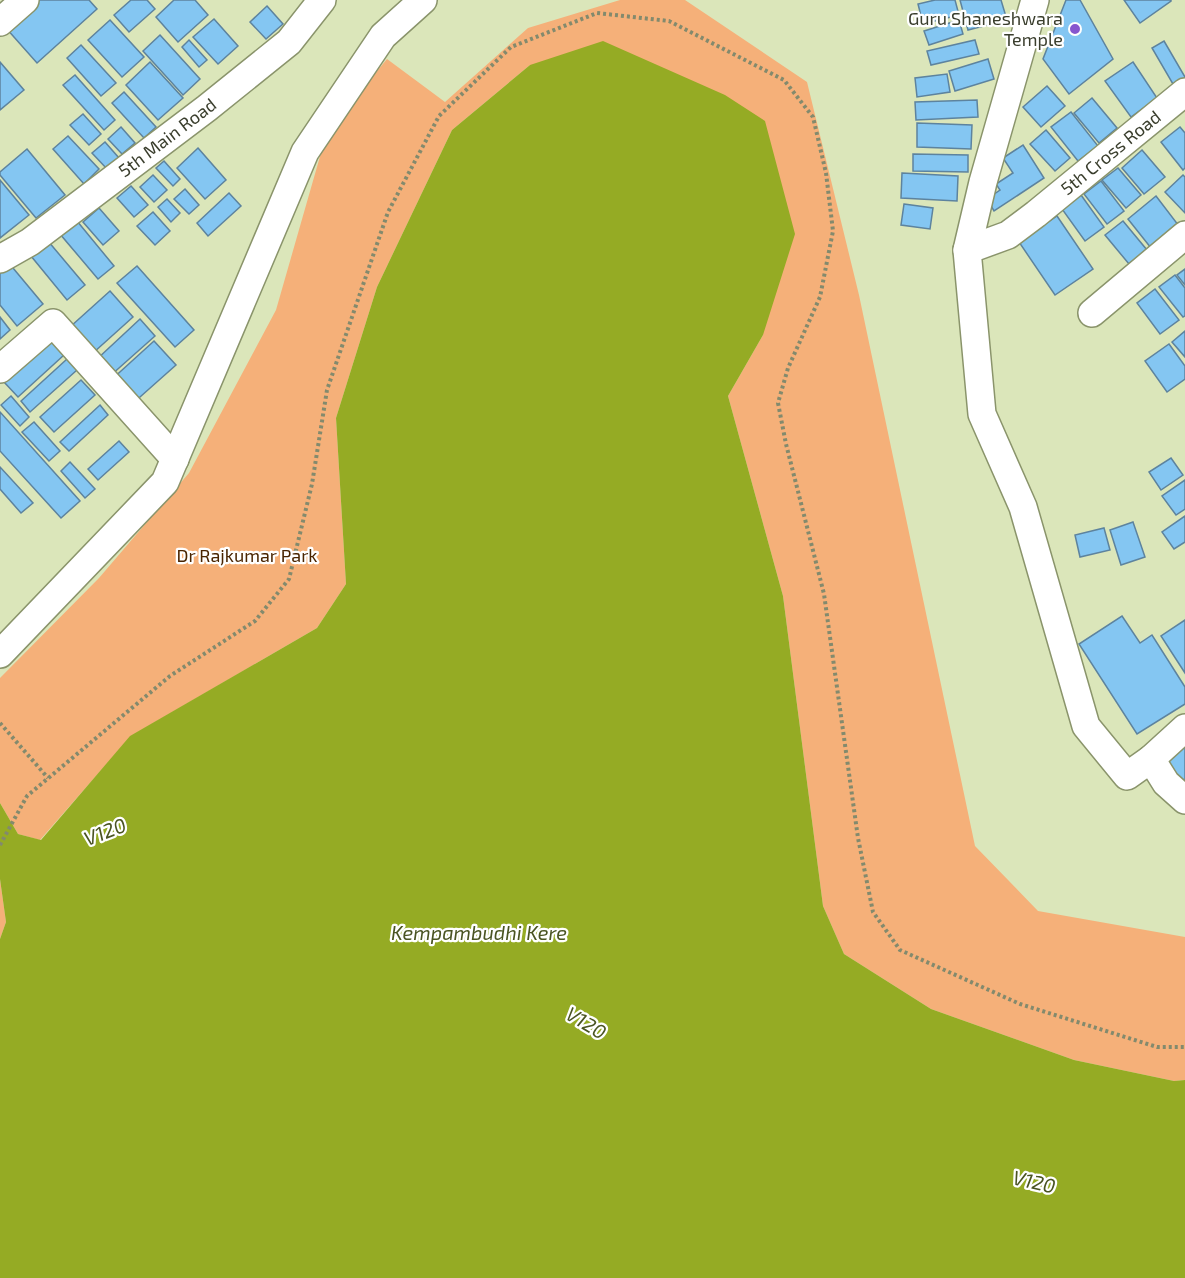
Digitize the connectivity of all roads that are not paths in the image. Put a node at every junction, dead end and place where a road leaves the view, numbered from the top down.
1 (25, 0) edge
2 (321, 0) edge
3 (423, 0) edge
4 (1035, 0) edge
5 (0, 22) edge
6 (1185, 92) edge
7 (1185, 235) edge
8 (967, 250) junction
9 (0, 259) edge
10 (1092, 313) dead end
11 (0, 369) edge
12 (175, 459) junction
13 (0, 654) edge
14 (1185, 729) edge
15 (1151, 759) junction
16 (1185, 800) edge

1 - 5 street
2 - 9 street, 5th Main Road
3 - 12 street
4 - 8 street
6 - 8 street, 5th Cross Road
7 - 10 street
8 - 15 street
11 - 12 street
12 - 13 street
14 - 15 street
15 - 16 street

